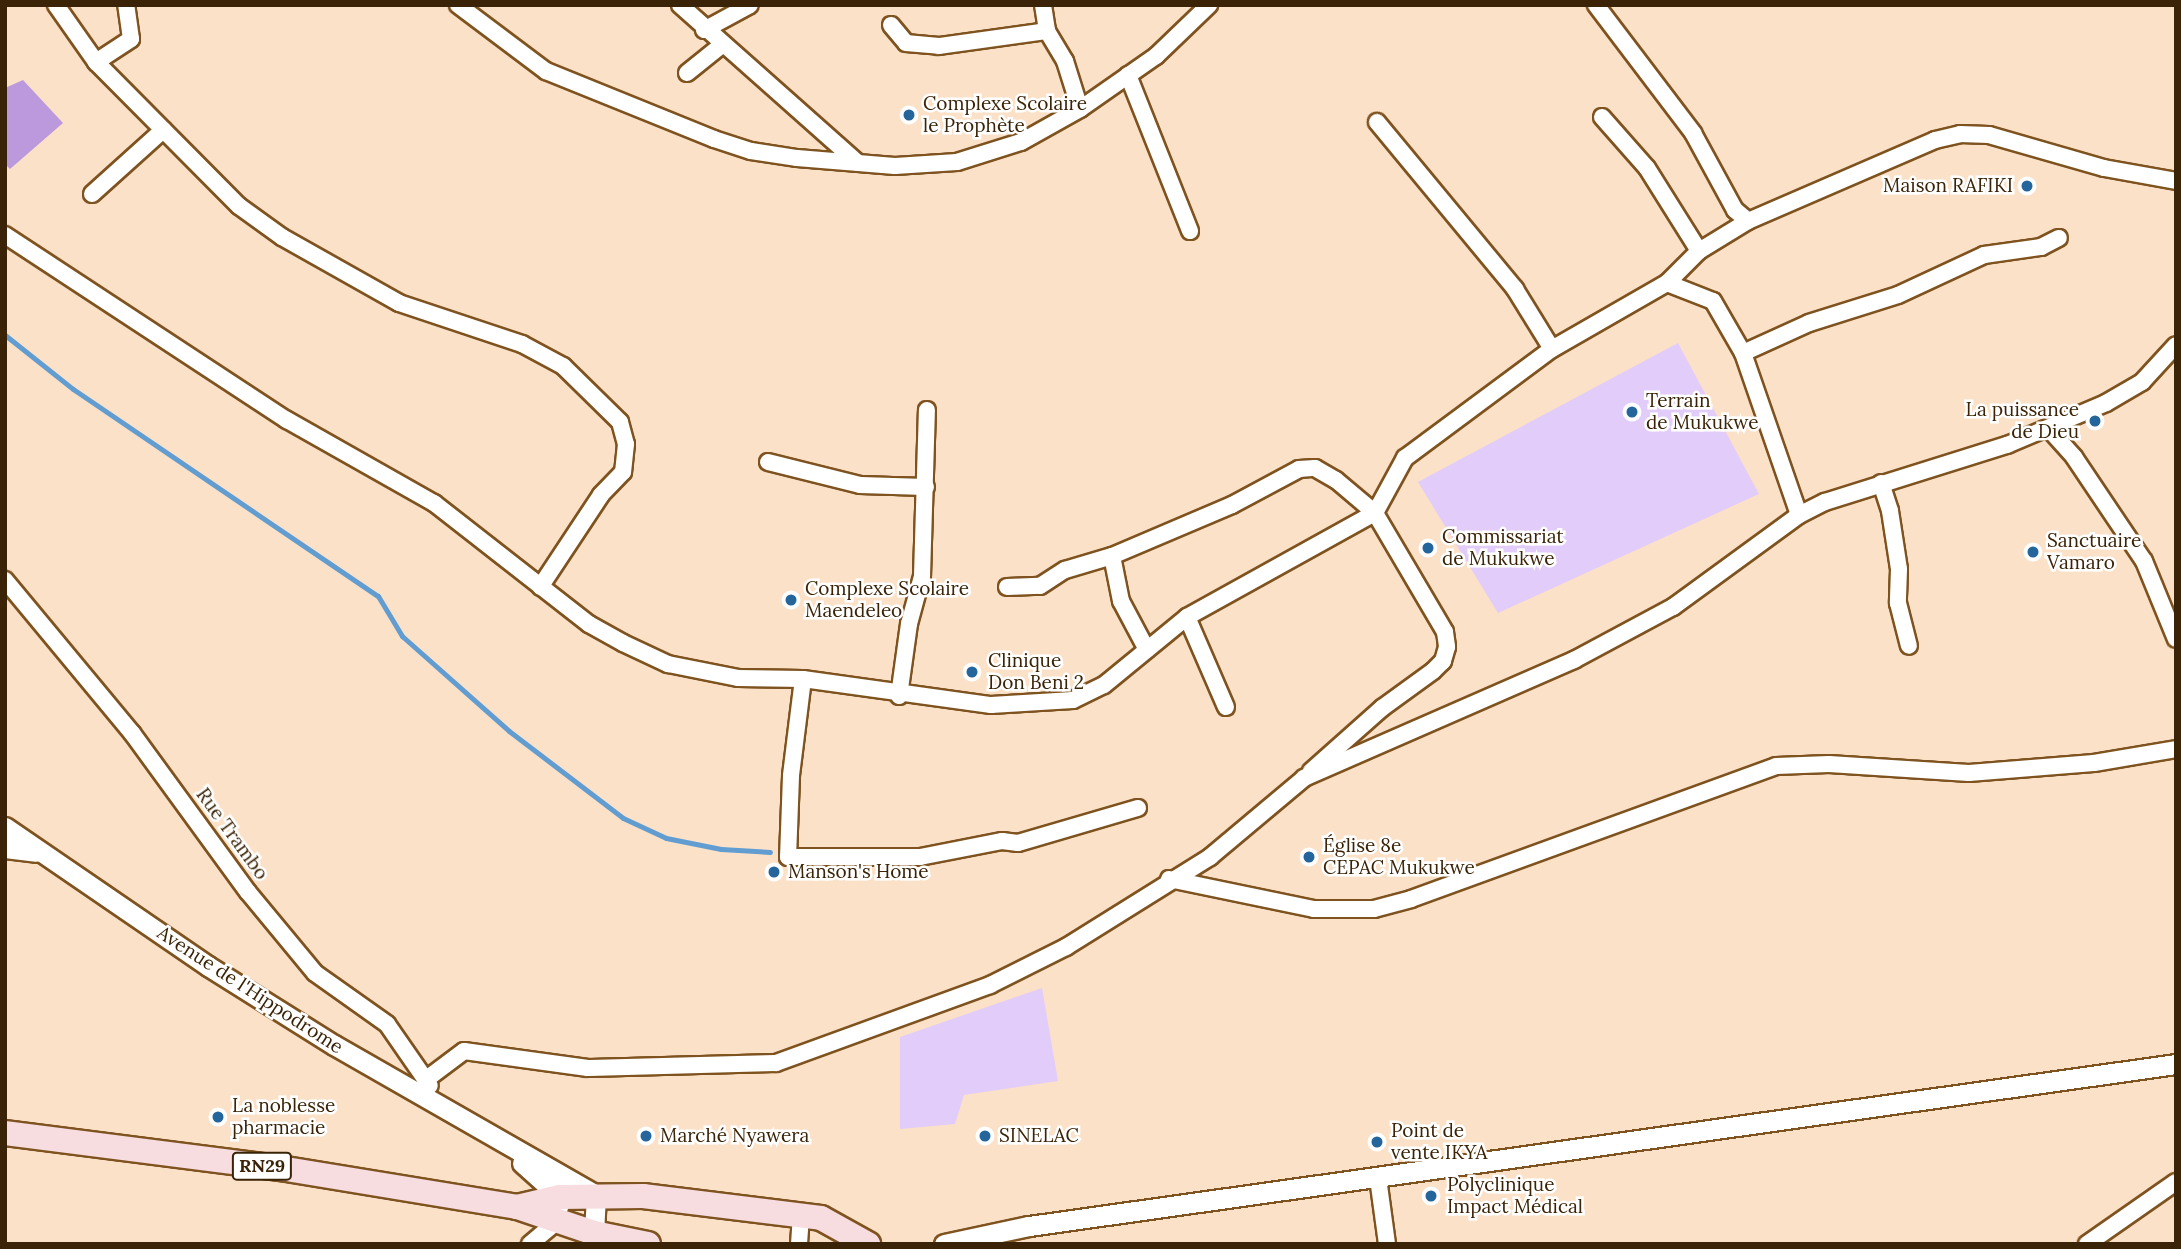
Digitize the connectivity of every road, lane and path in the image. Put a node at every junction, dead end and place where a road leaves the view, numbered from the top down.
1 (56, 5) edge
2 (126, 5) edge
3 (458, 5) edge
4 (680, 5) edge
5 (750, 5) edge
6 (1043, 5) edge
7 (1209, 5) edge
8 (1596, 5) edge
9 (891, 25) dead end
10 (704, 30) junction
11 (1047, 31) junction
12 (722, 45) junction
13 (96, 62) junction
14 (687, 73) dead end
15 (1128, 75) junction
16 (1080, 109) junction
17 (1602, 117) dead end
18 (1377, 122) dead end
19 (163, 130) junction
20 (858, 163) junction
21 (2176, 181) edge
22 (92, 194) dead end
23 (1748, 221) junction
24 (1190, 231) dead end
25 (5, 235) edge
26 (2059, 239) dead end
27 (1699, 251) junction
28 (1667, 283) junction
29 (2176, 345) edge
30 (1552, 349) junction
31 (1743, 353) junction
32 (927, 410) dead end
33 (2049, 429) junction
34 (768, 462) dead end
35 (1881, 483) junction
36 (926, 487) junction
37 (1375, 513) junction
38 (1799, 515) junction
39 (1112, 556) junction
40 (5, 580) edge
41 (540, 587) junction
42 (1007, 587) dead end
43 (1187, 617) junction
44 (2176, 639) edge
45 (1909, 646) dead end
46 (1147, 650) junction
47 (803, 679) junction
48 (899, 696) junction
49 (1226, 707) dead end
50 (2176, 749) edge
51 (1304, 778) junction
52 (1138, 808) dead end
53 (5, 827) edge
54 (5, 848) edge
55 (37, 852) junction
56 (1169, 879) junction
57 (2176, 1064) edge
58 (428, 1078) junction
59 (425, 1098) junction
60 (5, 1133) edge
61 (500, 1143) junction
62 (1378, 1178) junction
63 (2176, 1182) edge
64 (596, 1195) junction
65 (560, 1197) junction
66 (517, 1207) junction
67 (801, 1216) junction
68 (556, 1222) junction
69 (589, 1238) edge
70 (2089, 1243) edge
71 (530, 1244) edge
72 (648, 1244) edge
73 (799, 1244) edge
74 (868, 1244) edge
75 (944, 1244) edge
76 (1387, 1244) edge

1 - 13 street
2 - 13 street
3 - 20 street
4 - 10 street
5 - 10 street
6 - 11 street
7 - 15 street
8 - 23 street
9 - 11 street
10 - 12 street
11 - 16 street
12 - 14 street
12 - 20 street
13 - 19 street
15 - 16 street
15 - 24 street
16 - 20 street
17 - 27 street
18 - 30 street
19 - 22 street
19 - 41 street
21 - 23 street
23 - 27 street
25 - 41 street
26 - 31 street
27 - 28 street
28 - 30 street
28 - 31 street
29 - 33 street
30 - 37 street
31 - 38 street
32 - 36 street
33 - 35 street
33 - 44 street
34 - 36 street
35 - 38 street
35 - 45 street
36 - 48 street
37 - 39 street
37 - 43 street
37 - 51 street
38 - 51 street
39 - 42 street
39 - 46 street
40 - 58 street, Rue Trambo
41 - 47 street
43 - 46 street
43 - 49 street
46 - 48 street
47 - 48 street
47 - 52 street
50 - 56 street
51 - 56 street
53 - 55 street, Avenue de l'Hippodrome
54 - 55 street
55 - 59 street, Avenue de l'Hippodrome
56 - 58 street
57 - 62 street
58 - 59 street
59 - 61 street, Avenue de l'Hippodrome
60 - 66 main road, RN29
61 - 64 street, Avenue de l'Hippodrome
61 - 65 street, Avenue de l'Hippodrome
62 - 75 street
62 - 76 street
63 - 70 street
64 - 65 main road, RN29
64 - 67 main road, RN29
64 - 69 street
65 - 66 main road, RN29
65 - 68 street
66 - 68 main road, RN29
67 - 73 street
67 - 74 main road, RN29
68 - 69 main road, RN29
68 - 71 street
69 - 72 main road, RN29

